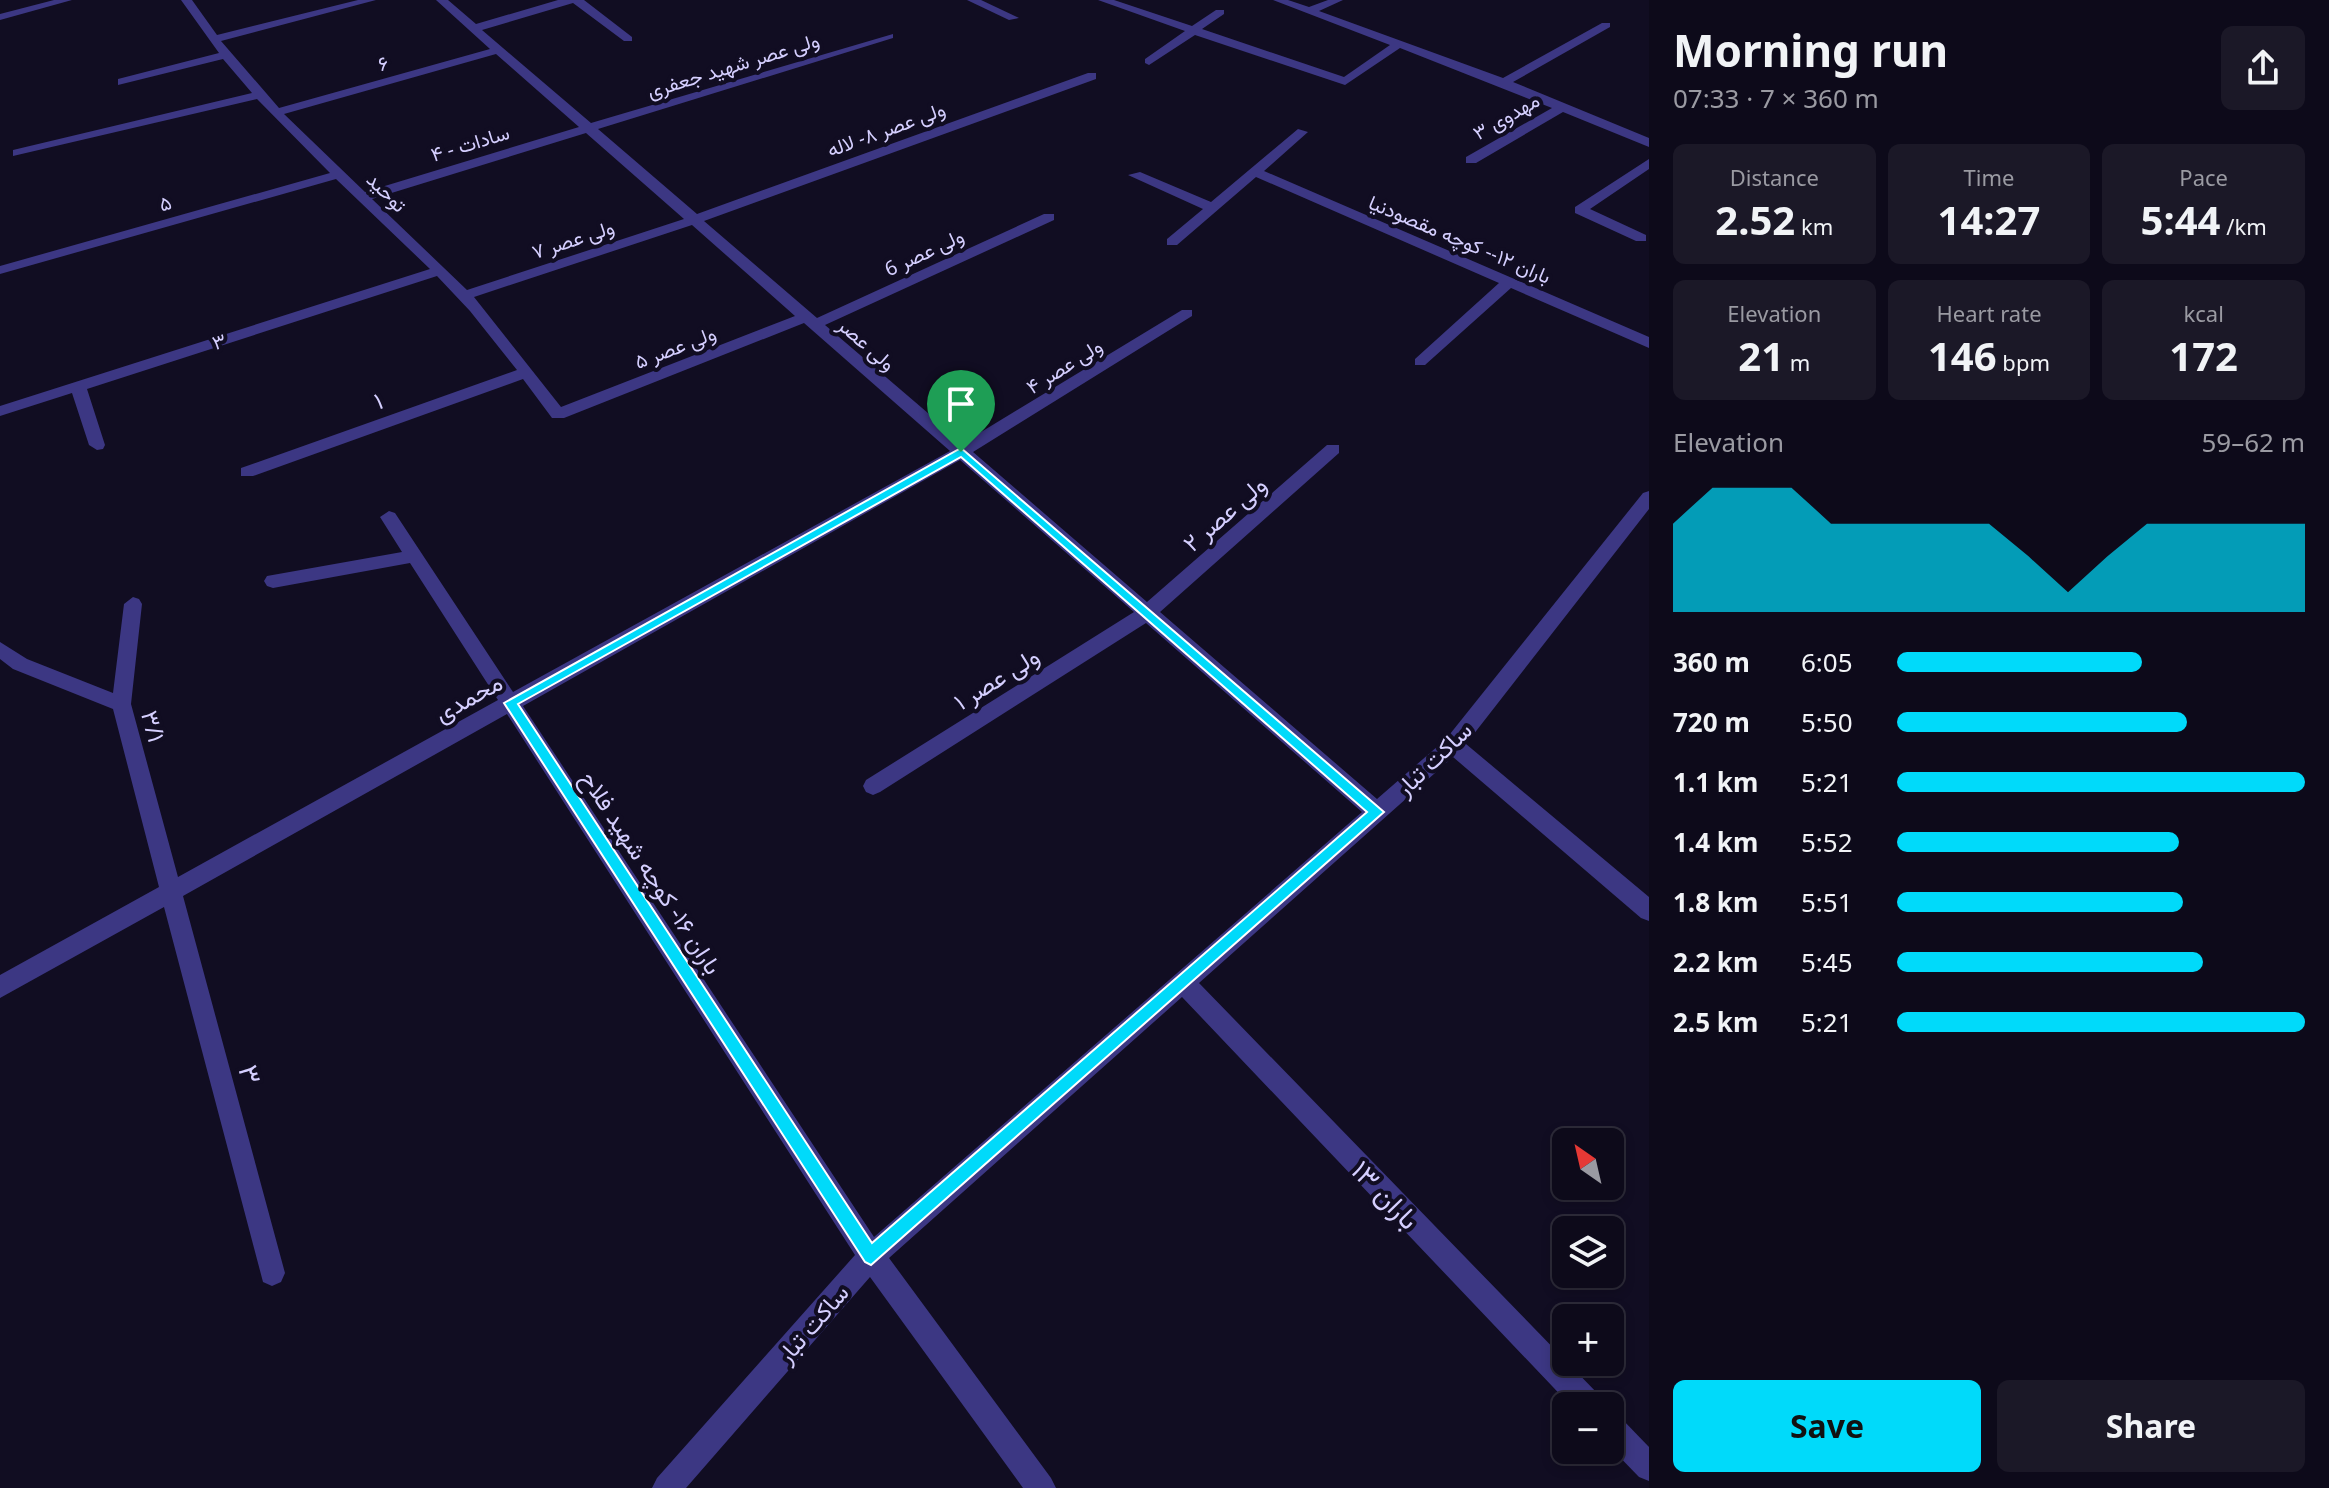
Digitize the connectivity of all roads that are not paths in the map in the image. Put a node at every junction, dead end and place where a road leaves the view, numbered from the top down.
1 (67, 0) edge
2 (186, 0) edge
3 (371, 0) edge
4 (441, 0) edge
5 (570, 0) edge
6 (577, 0) edge
7 (972, 0) edge
8 (1103, 0) edge
9 (1278, 0) edge
10 (1338, 0) edge
11 (1309, 11) junction
12 (1220, 12) dead end
13 (0, 17) edge
14 (1013, 18) dead end
15 (1606, 25) dead end
16 (473, 29) junction
17 (1194, 30) junction
18 (889, 36) dead end
19 (628, 39) dead end
20 (212, 40) junction
21 (1399, 44) junction
22 (498, 50) junction
23 (226, 55) junction
24 (1149, 61) dead end
25 (1092, 76) dead end
26 (122, 82) dead end
27 (1503, 83) junction
28 (262, 94) junction
29 (1562, 107) junction
30 (278, 112) junction
31 (588, 128) junction
32 (1302, 132) dead end
33 (1649, 143) edge
34 (18, 153) dead end
35 (1471, 160) dead end
36 (1649, 163) edge
37 (1255, 172) junction
38 (340, 174) junction
39 (1135, 175) dead end
40 (364, 197) junction
41 (1213, 208) junction
42 (1049, 217) dead end
43 (694, 220) junction
44 (1641, 238) dead end
45 (1172, 242) dead end
46 (0, 270) edge
47 (439, 271) junction
48 (1509, 282) junction
49 (464, 296) junction
50 (1187, 313) dead end
51 (811, 321) junction
52 (1649, 343) edge
53 (1420, 362) dead end
54 (525, 373) junction
55 (78, 386) junction
56 (0, 411) edge
57 (558, 414) joint
58 (97, 445) dead end
59 (1333, 449) dead end
60 (961, 452) junction
61 (247, 472) dead end
62 (1649, 497) edge
63 (389, 517) dead end
64 (1642, 518) edge
65 (414, 556) junction
66 (273, 581) dead end
67 (133, 604) dead end
68 (1147, 613) junction
69 (0, 649) edge
70 (510, 703) junction
71 (121, 704) junction
72 (1453, 745) junction
73 (873, 786) dead end
74 (1377, 812) junction
75 (171, 891) junction
76 (1649, 911) edge
77 (1183, 982) junction
78 (0, 987) edge
79 (871, 1256) junction
80 (272, 1273) dead end
81 (1577, 1392) edge
82 (1624, 1441) edge
83 (1649, 1467) edge
84 (667, 1488) edge
85 (1041, 1488) edge

1 - 13 street
2 - 20 street, توحید
3 - 20 street
4 - 16 street, ولی عصر
5 - 16 street
6 - 19 street
7 - 14 street
8 - 17 street
9 - 11 street
10 - 11 street
11 - 21 street
12 - 17 street
15 - 27 street
16 - 22 street, ولی عصر
17 - 21 street
17 - 24 street
18 - 31 street, ولی عصر شهید جعفری
20 - 23 street, توحید
21 - 27 street
22 - 30 street, ۶
22 - 31 street, ولی عصر
23 - 26 street
23 - 28 street, توحید
25 - 43 street, ولی عصر ۸- لاله
27 - 29 street
28 - 30 street, توحید
28 - 34 street
29 - 33 street
29 - 35 street, مهدوی ۳
30 - 38 street, توحید
31 - 40 street, ۴ - سادات
31 - 43 street, ولی عصر
32 - 37 street
36 - 44 street
37 - 41 street
37 - 48 street, باران ۱۲-- كوچه مقصودنيا
38 - 40 street, توحید
38 - 46 street, ۵
39 - 41 street
40 - 47 street, توحید
41 - 45 street
42 - 51 street, ولی عصر 6
43 - 49 street, ولی عصر ۷
43 - 51 street, ولی عصر
47 - 49 street, توحید
47 - 55 street, ۳
48 - 52 street, باران ۱۲-- كوچه مقصودنيا
48 - 53 street
49 - 54 street, توحید
50 - 60 street, ولی عصر ۴
51 - 57 street, ولی عصر ۵
51 - 60 street, ولی عصر
54 - 57 street, توحید
54 - 61 street, ۱
55 - 56 street, ۳
55 - 58 street
59 - 68 street, ولی عصر ۲
60 - 68 street, ولی عصر
60 - 70 street, محمدی
62 - 64 street, ساکت تبار
63 - 65 street, باران ۱۶- کوچه شهید فلاح
64 - 72 street, ساکت تبار
65 - 66 street
65 - 70 street, باران ۱۶- کوچه شهید فلاح
67 - 71 street
68 - 73 street, ولی عصر ۱
68 - 74 street, ولی عصر
69 - 71 street, ۳/۱
70 - 75 street, محمدی
70 - 79 street, باران ۱۶- کوچه شهید فلاح
71 - 75 street, ۳/۱
72 - 74 street, ساکت تبار
72 - 76 street
74 - 77 street, ساکت تبار
75 - 78 street, محمدی
75 - 80 street, ۳
77 - 79 street, ساکت تبار
77 - 81 street, باران ۱۳
79 - 84 street, ساکت تبار
79 - 85 street
82 - 83 street

